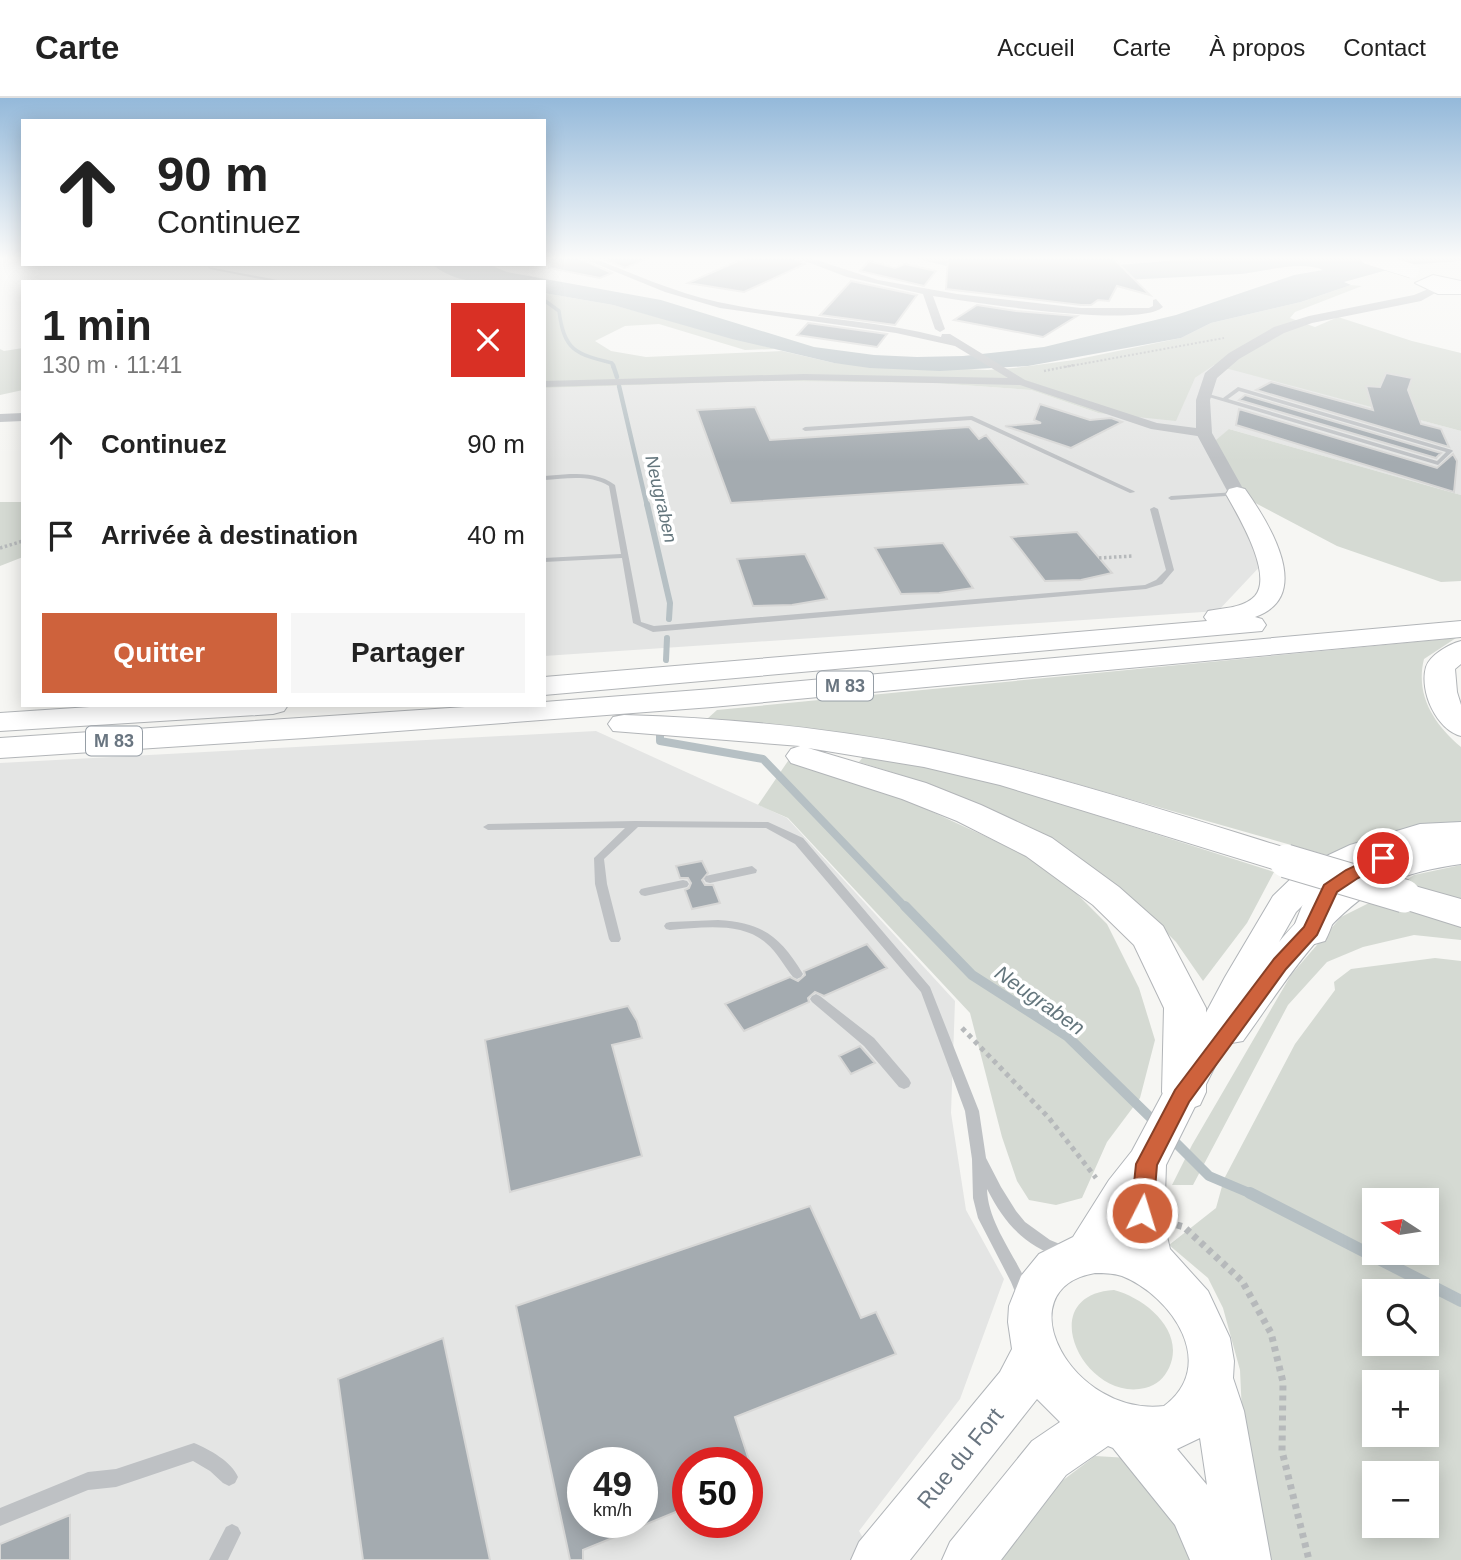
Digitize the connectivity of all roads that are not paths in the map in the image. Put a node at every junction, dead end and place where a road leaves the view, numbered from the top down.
1 (865, 325) edge
2 (1293, 325) edge
3 (940, 327) joint
4 (922, 331) junction
5 (954, 344) junction
6 (1021, 382) junction
7 (546, 384) edge
8 (1205, 395) junction
9 (1224, 400) junction
10 (21, 417) edge
11 (0, 418) edge
12 (804, 429) dead end
13 (1204, 433) junction
14 (546, 478) edge
15 (1132, 492) dead end
16 (1237, 494) junction
17 (1171, 498) dead end
18 (1154, 509) dead end
19 (625, 556) junction
20 (546, 561) edge
21 (1461, 606) edge
22 (1461, 629) edge
23 (1154, 634) junction
24 (1461, 650) edge
25 (546, 686) edge
26 (241, 707) edge
27 (0, 722) edge
28 (655, 725) junction
29 (1461, 727) edge
30 (229, 734) junction
31 (0, 748) edge
32 (635, 824) junction
33 (488, 827) dead end
34 (1461, 832) edge
35 (1461, 843) edge
36 (1461, 854) edge
37 (752, 870) dead end
38 (710, 879) dead end
39 (683, 884) dead end
40 (645, 892) dead end
41 (1461, 913) edge
42 (670, 926) dead end
43 (1311, 931) junction
44 (615, 939) dead end
45 (797, 974) dead end
46 (816, 999) dead end
47 (904, 1083) dead end
48 (1178, 1103) junction
49 (979, 1159) junction
50 (1146, 1164) junction
51 (1081, 1255) junction
52 (1164, 1277) junction
53 (1033, 1333) junction
54 (1210, 1380) junction
55 (1116, 1427) junction
56 (229, 1478) dead end
57 (0, 1517) edge
58 (232, 1533) dead end
59 (218, 1560) edge
60 (877, 1560) edge
61 (968, 1560) edge
62 (1216, 1560) edge
63 (1245, 1560) edge

1 - 4 street
2 - 8 street
3 - 4 street
3 - 5 street
4 - 5 street
5 - 6 street
6 - 7 street
6 - 13 street
8 - 9 lane
8 - 13 street
9 - 9 lane
10 - 11 street
12 - 15 lane
13 - 16 street
14 - 19 lane
16 - 17 lane
16 - 23 highway
18 - 19 lane
19 - 20 lane
21 - 23 highway, M 83
22 - 30 highway, M 83
23 - 25 highway, M 83
24 - 29 highway
26 - 27 highway, M 83
28 - 30 highway
28 - 41 highway, bridge
28 - 48 highway
30 - 31 highway, M 83
32 - 33 lane
32 - 44 lane
32 - 49 lane
34 - 48 main road, Rue du Fort
35 - 43 highway
36 - 43 main road, Rue du Fort
37 - 38 lane
39 - 40 lane
42 - 45 lane
43 - 48 main road, Rue du Fort
46 - 47 lane
48 - 50 main road, Rue du Fort
49 - 51 lane
49 - 53 lane
50 - 51 main road, Rue du Fort
50 - 52 main road, Rue du Fort
51 - 52 main road, Rue du Fort
51 - 53 main road, Rue du Fort
52 - 54 main road, Rue du Fort
53 - 55 main road
53 - 60 main road, Rue du Fort
54 - 55 main road, Rue du Fort
54 - 63 main road
55 - 61 main road
55 - 62 main road
56 - 57 lane
58 - 59 lane

